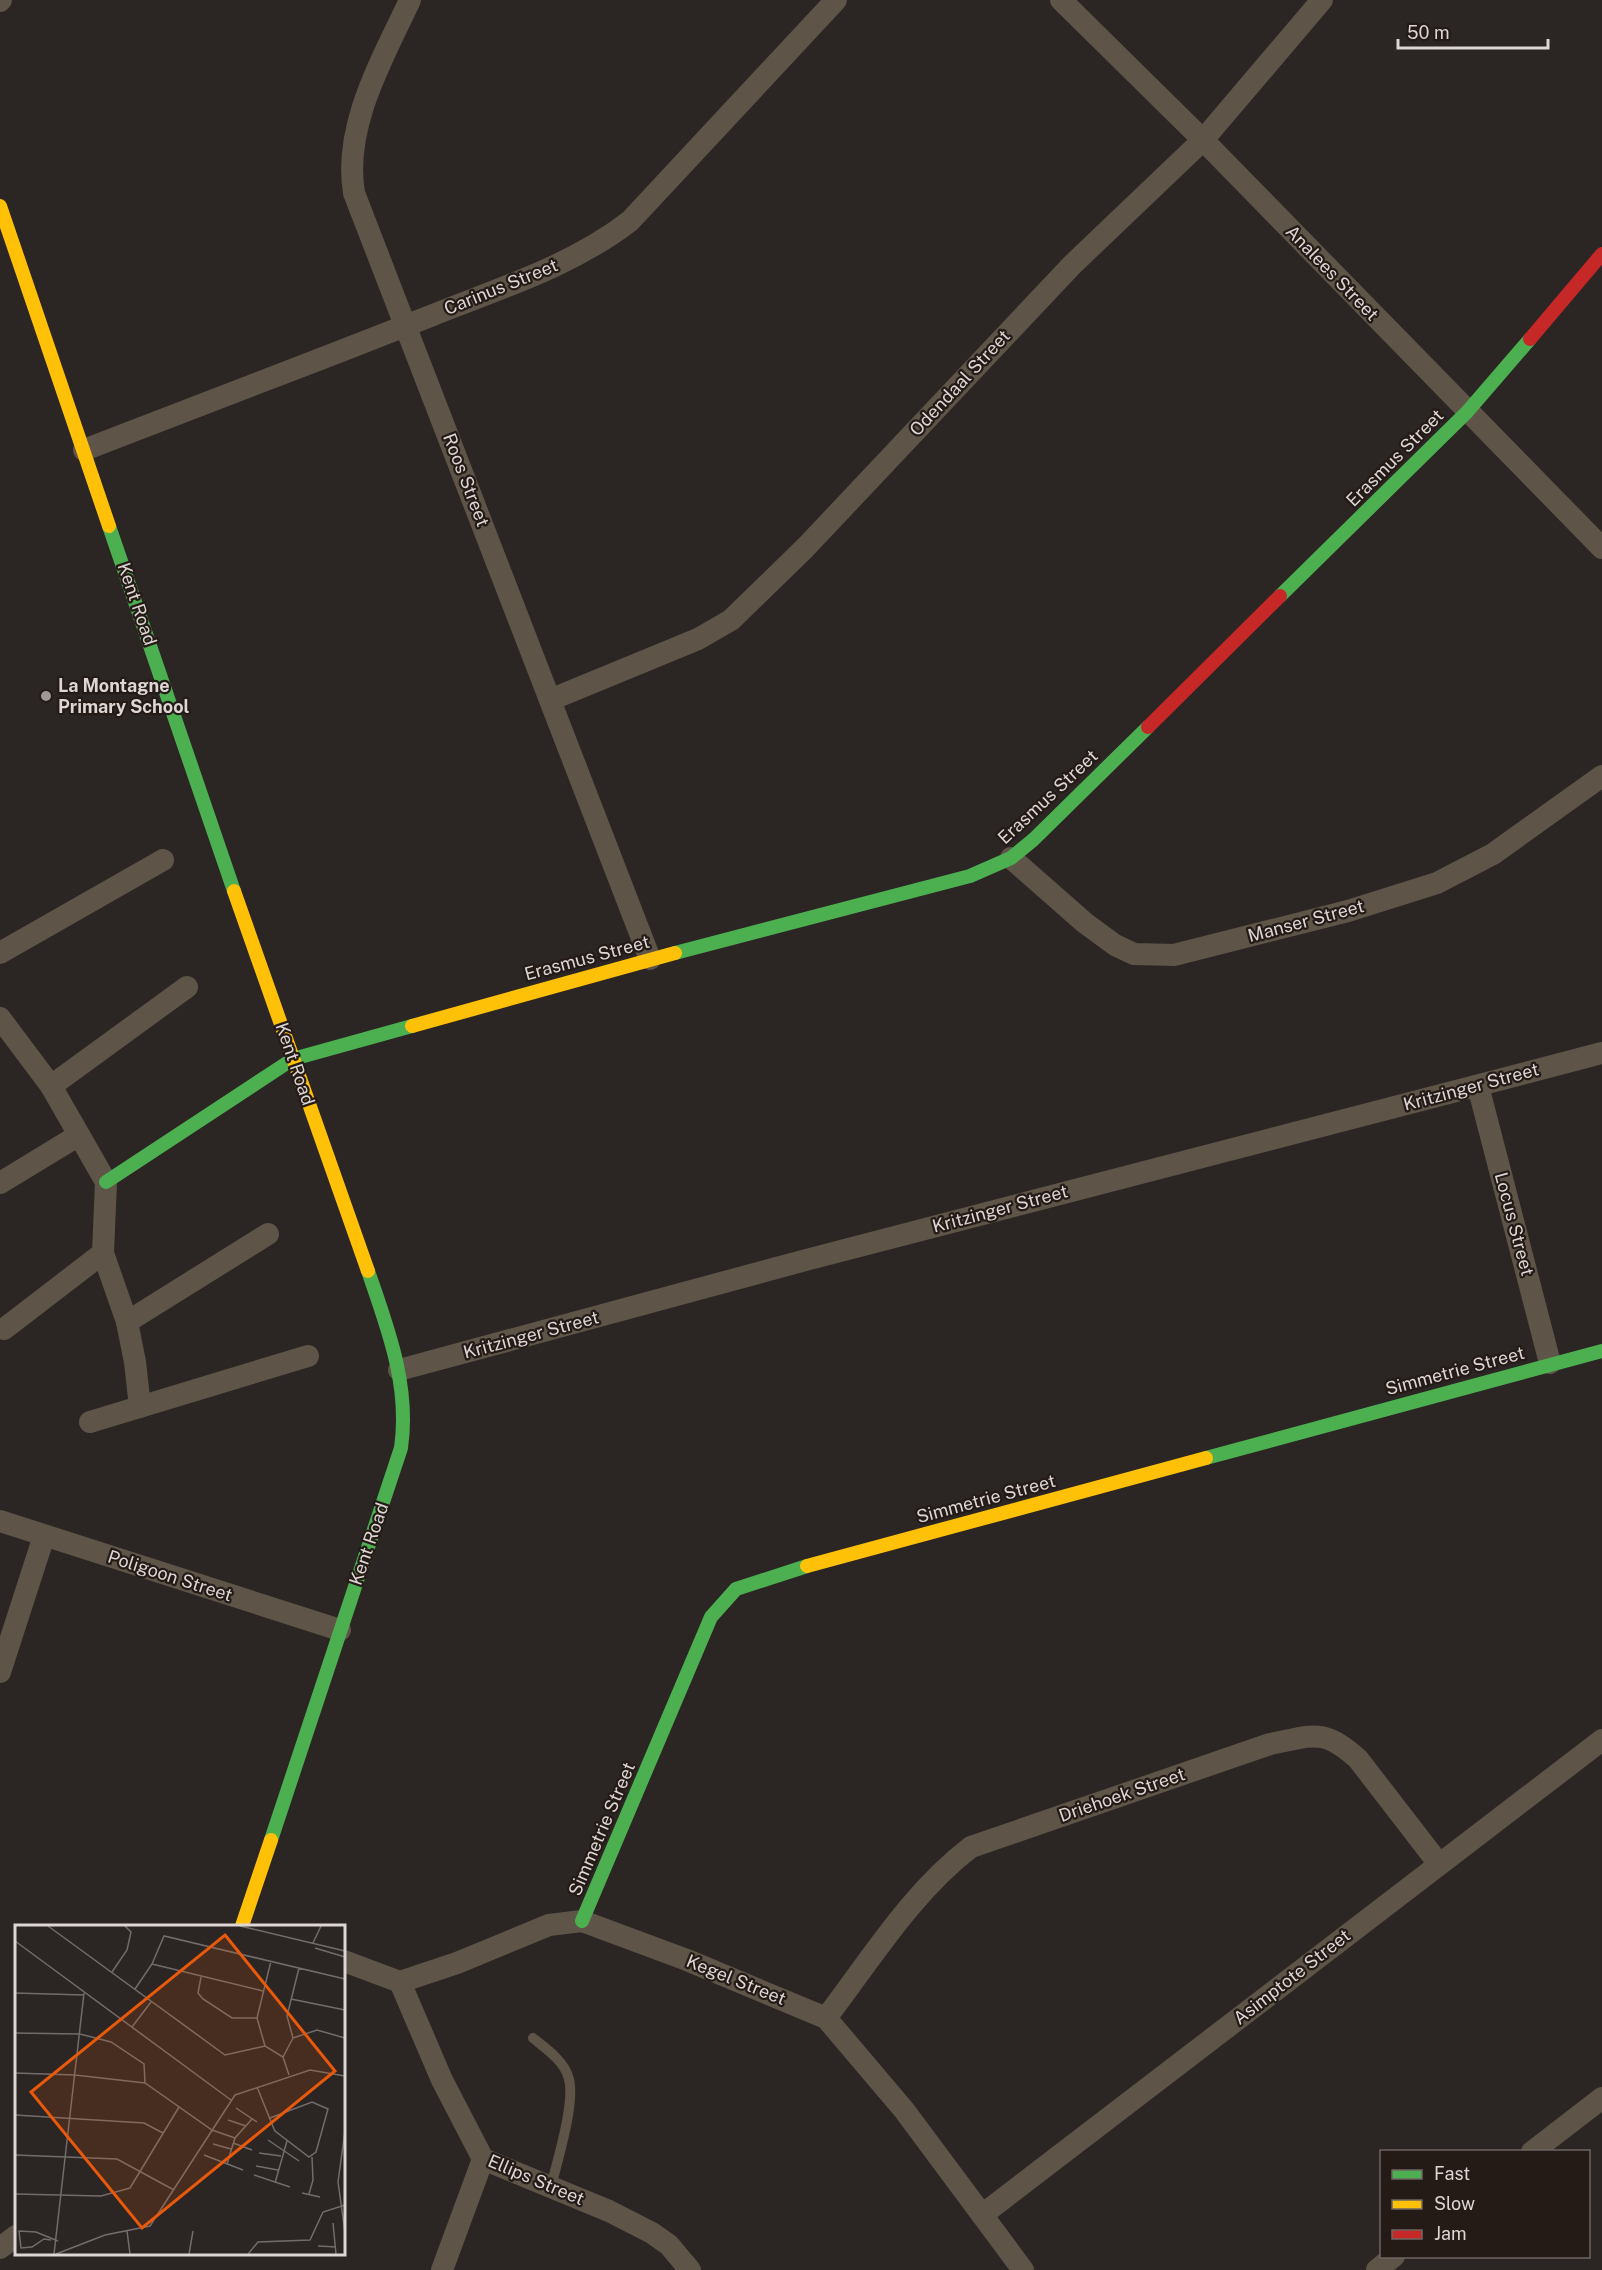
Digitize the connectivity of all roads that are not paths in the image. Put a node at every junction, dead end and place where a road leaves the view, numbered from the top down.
1 (410, 0) edge
2 (836, 0) edge
3 (1061, 0) edge
4 (1322, 0) edge
5 (1203, 140) junction
6 (0, 206) edge
7 (1602, 254) edge
8 (407, 325) junction
9 (1467, 412) junction
10 (84, 450) junction
11 (1602, 548) edge
12 (550, 700) junction
13 (1602, 776) edge
14 (1011, 858) junction
15 (163, 860) dead end
16 (0, 953) edge
17 (650, 959) junction
18 (187, 987) dead end
19 (2, 1025) edge
20 (1602, 1053) edge
21 (294, 1059) junction
22 (51, 1086) junction
23 (1478, 1086) junction
24 (79, 1135) junction
25 (106, 1182) junction
26 (0, 1183) edge
27 (268, 1234) dead end
28 (103, 1253) junction
29 (127, 1322) junction
30 (4, 1329) dead end
31 (1602, 1351) edge
32 (308, 1356) dead end
33 (1550, 1363) junction
34 (399, 1370) junction
35 (140, 1407) junction
36 (90, 1422) dead end
37 (0, 1521) edge
38 (44, 1536) junction
39 (340, 1630) junction
40 (0, 1672) edge
41 (1602, 1740) edge
42 (1439, 1863) junction
43 (582, 1922) junction
44 (248, 1924) edge
45 (345, 1961) edge
46 (400, 1982) junction
47 (826, 2018) junction
48 (533, 2038) dead end
49 (1602, 2098) edge
50 (1533, 2150) edge
51 (483, 2158) junction
52 (551, 2187) junction
53 (982, 2215) junction
54 (15, 2237) edge
55 (0, 2248) edge
56 (1392, 2258) edge
57 (442, 2270) edge
58 (690, 2270) edge
59 (1023, 2270) edge
60 (1377, 2270) edge

1 - 8 street, Roos Street
2 - 8 street, Carinus Street
3 - 5 street, Analees Street
4 - 5 street, Odendaal Street
5 - 9 street, Analees Street
5 - 12 street, Odendaal Street
6 - 10 street, Kent Road
7 - 9 street, Erasmus Street
8 - 10 street, Carinus Street
8 - 12 street, Roos Street
9 - 11 street, Analees Street
9 - 14 street, Erasmus Street
10 - 21 street, Kent Road
12 - 17 street, Roos Street
13 - 14 street, Manser Street
14 - 17 street, Erasmus Street
15 - 16 street
17 - 21 street, Erasmus Street
18 - 22 street
19 - 22 street
20 - 23 street, Kritzinger Street
21 - 25 street, Erasmus Street
21 - 34 street, Kent Road
22 - 24 street
23 - 33 street, Locus Street
23 - 34 street, Kritzinger Street
24 - 25 street
24 - 26 street
25 - 28 street
27 - 29 street
28 - 29 street
28 - 30 street
29 - 35 street
31 - 33 street, Simmetrie Street
32 - 35 street
33 - 43 street, Simmetrie Street
34 - 39 street, Kent Road
35 - 36 street
37 - 38 street, Poligoon Street
38 - 39 street, Poligoon Street
38 - 40 street
39 - 44 street, Kent Road
41 - 42 street, Asimptote Street
42 - 47 street, Driehoek Street
42 - 53 street, Asimptote Street
43 - 46 street, Kegel Street
43 - 47 street, Kegel Street
45 - 46 street
46 - 51 street, Ellips Street
47 - 53 street, Kegel Street
48 - 52 lane
49 - 50 street
51 - 52 street, Ellips Street
51 - 57 street
52 - 58 street, Ellips Street
53 - 59 street, Kegel Street
54 - 55 street
56 - 60 street

